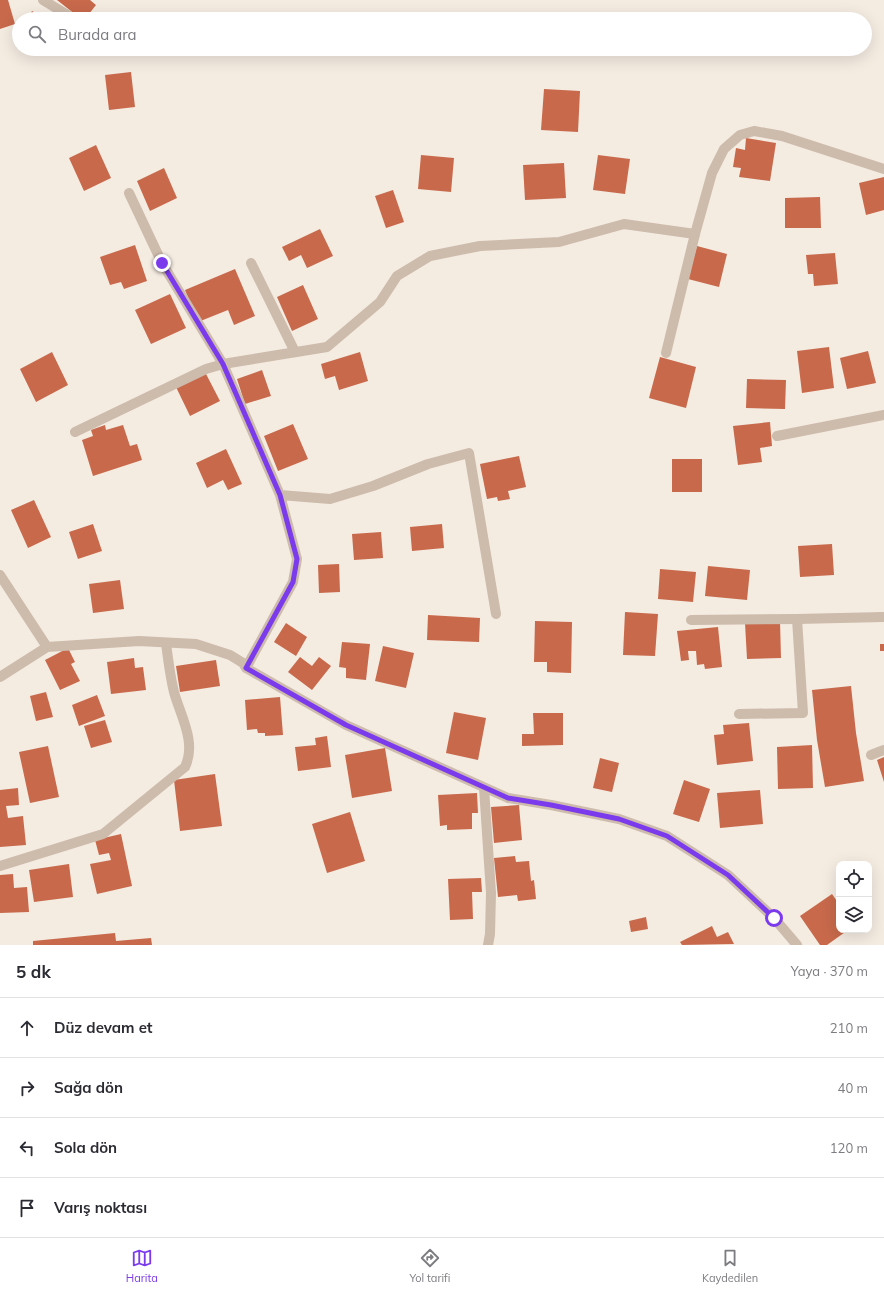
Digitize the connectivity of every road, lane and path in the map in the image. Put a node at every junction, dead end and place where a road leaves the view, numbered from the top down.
1 (43, 0) edge
2 (63, 12) edge
3 (884, 169) edge
4 (129, 193) dead end
5 (695, 234) junction
6 (251, 263) dead end
7 (295, 352) junction
8 (666, 353) dead end
9 (223, 364) junction
10 (884, 415) edge
11 (75, 432) dead end
12 (777, 436) dead end
13 (280, 495) junction
14 (0, 574) edge
15 (496, 614) dead end
16 (884, 617) edge
17 (691, 620) dead end
18 (797, 620) junction
19 (166, 642) junction
20 (47, 647) junction
21 (246, 668) junction
22 (0, 677) edge
23 (739, 714) dead end
24 (884, 750) edge
25 (871, 755) dead end
26 (484, 788) junction
27 (0, 866) edge
28 (488, 945) edge
29 (797, 945) edge

1 - 2 street
3 - 5 street
4 - 9 street
5 - 7 street
5 - 8 street
6 - 7 street
7 - 9 street
9 - 11 street
9 - 13 street
10 - 12 street
13 - 15 street
13 - 21 street
14 - 20 street
16 - 18 street
17 - 18 street
18 - 23 street
19 - 20 street
19 - 21 street
19 - 27 street
20 - 22 street
21 - 26 street
24 - 25 street
26 - 28 street
26 - 29 street

